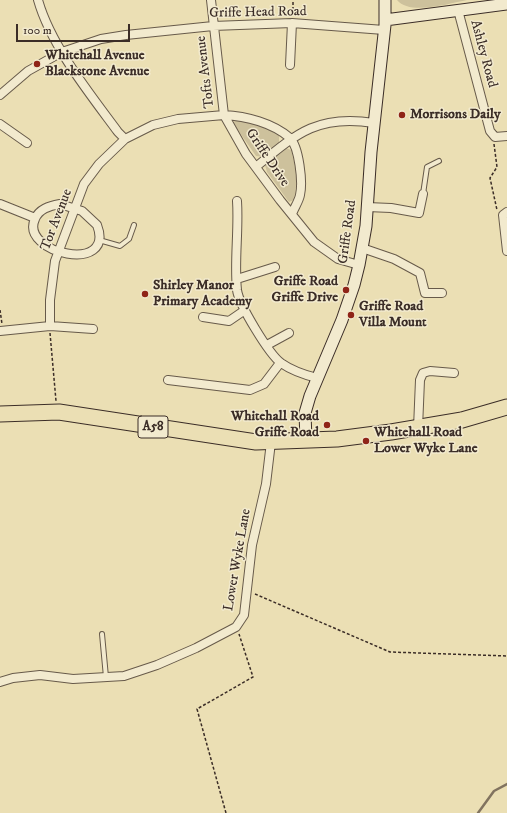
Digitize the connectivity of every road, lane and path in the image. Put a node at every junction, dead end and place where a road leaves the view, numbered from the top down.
1 (38, 0) edge
2 (211, 0) edge
3 (293, 0) edge
4 (385, 0) edge
5 (507, 4) edge
6 (458, 10) junction
7 (292, 23) junction
8 (385, 25) junction
9 (213, 26) junction
10 (62, 52) junction
11 (290, 65) dead end
12 (0, 95) edge
13 (224, 115) junction
14 (374, 123) junction
15 (0, 124) edge
16 (507, 136) edge
17 (495, 137) junction
18 (125, 138) junction
19 (290, 139) junction
20 (27, 143) dead end
21 (439, 161) dead end
22 (257, 166) junction
23 (423, 194) joint
24 (237, 201) dead end
25 (0, 204) edge
26 (367, 207) junction
27 (74, 208) junction
28 (505, 213) edge
29 (292, 214) junction
30 (35, 218) junction
31 (134, 225) dead end
32 (99, 240) junction
33 (362, 248) junction
34 (58, 251) junction
35 (507, 251) edge
36 (359, 265) junction
37 (275, 268) dead end
38 (237, 279) junction
39 (442, 293) dead end
40 (0, 310) edge
41 (245, 310) junction
42 (203, 317) dead end
43 (50, 326) junction
44 (92, 329) dead end
45 (1, 331) edge
46 (289, 333) dead end
47 (267, 345) junction
48 (280, 363) junction
49 (454, 373) dead end
50 (317, 378) junction
51 (168, 380) dead end
52 (507, 407) edge
53 (59, 412) junction
54 (0, 414) edge
55 (418, 428) junction
56 (306, 440) junction
57 (270, 442) junction
58 (246, 591) junction
59 (236, 627) junction
60 (102, 634) dead end
61 (507, 656) edge
62 (106, 677) junction
63 (0, 682) edge
64 (226, 813) edge

1 - 10 street
2 - 9 street, Tofts Avenue
3 - 7 path
4 - 8 street, Griffe Road
5 - 6 street
6 - 8 street
6 - 17 street, Ashley Road
7 - 8 street, Griffe Head Road
7 - 9 street, Griffe Head Road
7 - 11 street
8 - 14 street, Griffe Road
9 - 10 street, Griffe Head Road
9 - 13 street, Tofts Avenue
10 - 12 street, Griffe Head Road
10 - 18 street
13 - 18 street, Griffe Drive
13 - 19 street, Griffe Drive
13 - 22 street, Griffe Drive
14 - 19 street
14 - 26 street, Griffe Road
15 - 20 street
16 - 17 street
17 - 28 path
18 - 27 street, Tor Avenue
19 - 22 street
19 - 29 street, Griffe Drive
21 - 23 lane
22 - 29 street, Griffe Drive
23 - 26 street
24 - 38 street
25 - 30 street
26 - 33 street, Griffe Road
27 - 30 street
27 - 32 street
27 - 34 street, Tor Avenue
28 - 35 street
29 - 36 street, Griffe Drive
30 - 34 street
31 - 32 lane
32 - 34 street
33 - 36 street, Griffe Road
33 - 39 street
34 - 43 street, Tor Avenue
36 - 50 street, Griffe Road
37 - 38 street
38 - 41 street
40 - 45 path
41 - 42 street
41 - 47 street
43 - 44 street
43 - 45 street
43 - 53 path
46 - 47 street
47 - 48 street
48 - 50 street
48 - 51 street
49 - 55 street
50 - 56 street, Griffe Road
52 - 55 highway, A58
53 - 54 highway, A58
53 - 57 highway, A58
55 - 56 highway, A58
56 - 57 highway, A58
57 - 58 street, Lower Wyke Lane
58 - 59 street, Lower Wyke Lane
58 - 61 path
59 - 62 street, Lower Wyke Lane
59 - 64 path
60 - 62 lane
62 - 63 street, Lower Wyke Lane

